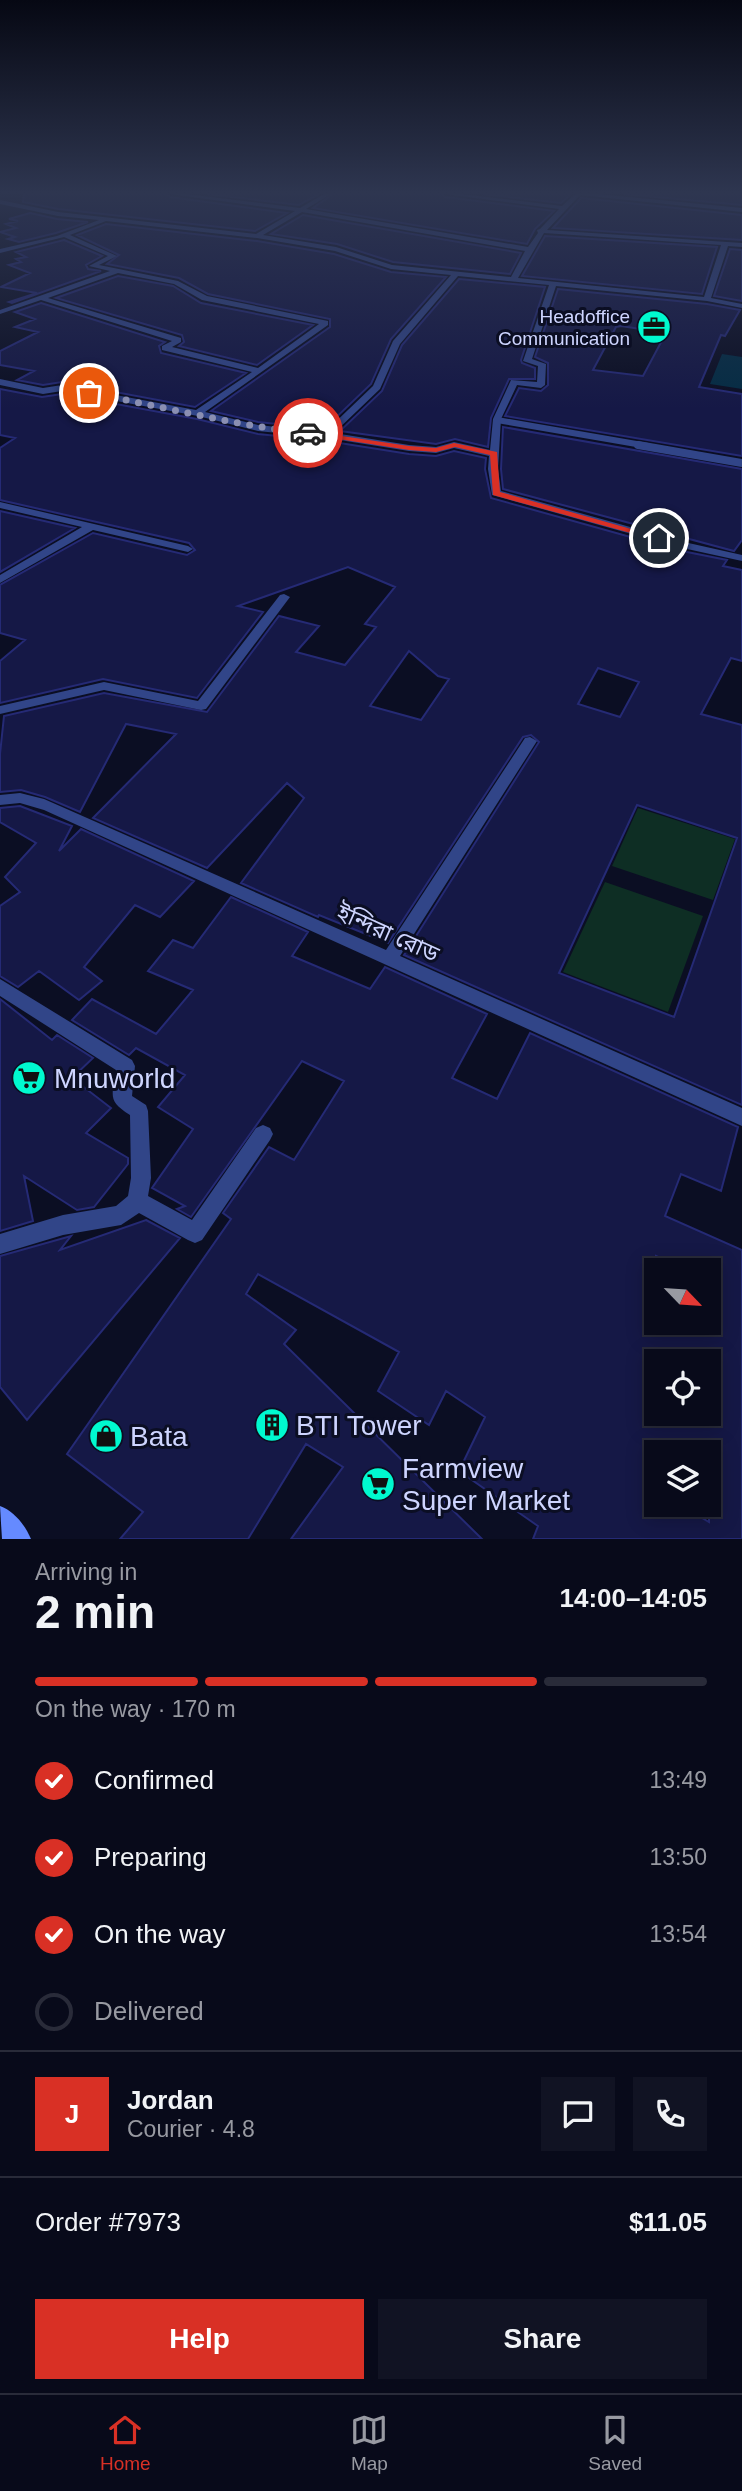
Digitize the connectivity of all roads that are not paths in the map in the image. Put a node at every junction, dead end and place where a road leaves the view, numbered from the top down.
1 (92, 266) edge
2 (387, 266) edge
3 (520, 266) edge
4 (718, 266) edge
5 (115, 272) junction
6 (457, 274) junction
7 (514, 279) junction
8 (554, 283) junction
9 (42, 298) junction
10 (707, 299) junction
11 (742, 306) edge
12 (0, 312) edge
13 (259, 371) junction
14 (0, 382) edge
15 (198, 413) junction
16 (497, 420) junction
17 (327, 435) junction
18 (494, 454) junction
19 (742, 463) edge
20 (0, 505) edge
21 (89, 528) junction
22 (188, 549) dead end
23 (742, 558) edge
24 (0, 580) edge
25 (284, 597) dead end
26 (0, 710) edge
27 (530, 741) dead end
28 (6, 798) edge
29 (390, 958) junction
30 (0, 986) edge
31 (742, 1117) edge
32 (263, 1134) dead end
33 (137, 1201) junction
34 (0, 1244) edge
35 (0, 1518) edge
36 (18, 1539) edge

1 - 5 street
2 - 6 street
3 - 7 street
4 - 10 street
5 - 9 street
5 - 13 street
6 - 7 street
6 - 17 street
7 - 8 street
8 - 10 street
8 - 16 street
9 - 12 street
9 - 13 street
10 - 11 street
13 - 15 street
14 - 15 street
15 - 17 street
16 - 18 street
16 - 19 lane
17 - 18 street
18 - 23 street
20 - 21 street
21 - 22 street
21 - 24 street
25 - 26 street
27 - 29 street
28 - 29 street, ইন্দিরা রোড
29 - 31 street, ইন্দিরা রোড
30 - 33 street
32 - 33 street
33 - 34 street
35 - 36 main road

